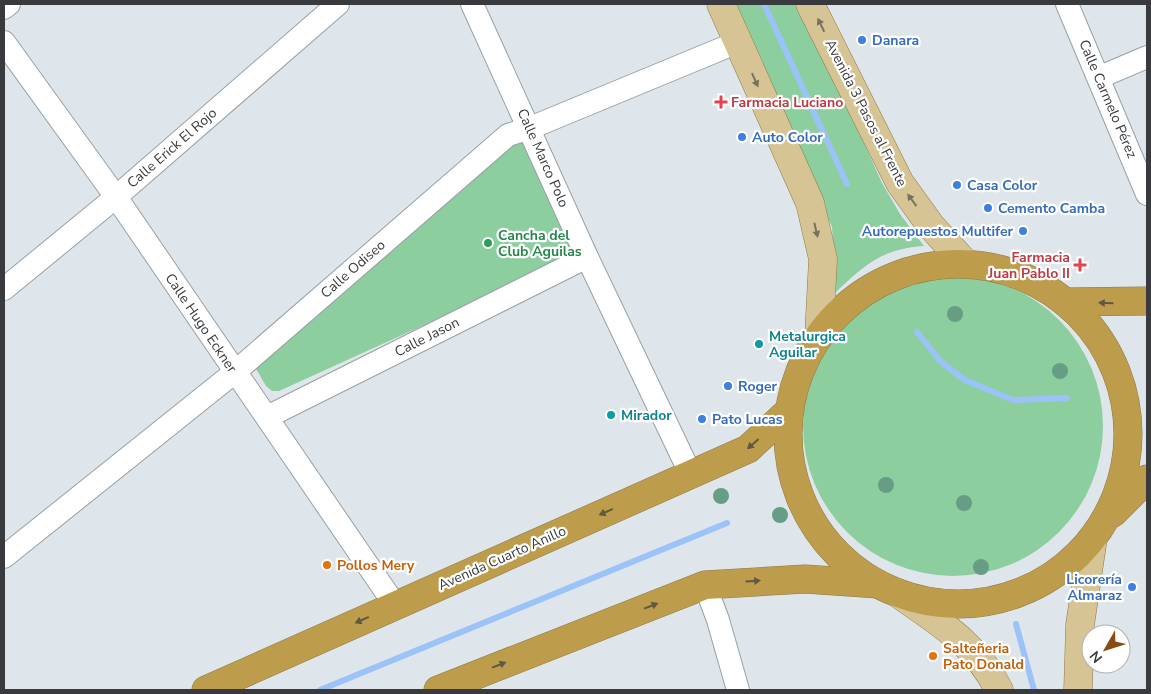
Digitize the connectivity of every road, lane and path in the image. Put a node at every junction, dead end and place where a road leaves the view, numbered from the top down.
1 (9, 4) edge
2 (338, 4) edge
3 (472, 4) edge
4 (721, 4) edge
5 (810, 4) edge
6 (1068, 4) edge
7 (4, 8) edge
8 (4, 42) edge
9 (738, 42) junction
10 (1147, 57) edge
11 (1100, 77) junction
12 (530, 128) junction
13 (1147, 194) edge
14 (116, 197) junction
15 (587, 257) junction
16 (966, 264) junction
17 (4, 289) edge
18 (1147, 301) edge
19 (1065, 302) junction
20 (819, 335) junction
21 (235, 372) junction
22 (789, 411) junction
23 (267, 417) junction
24 (691, 475) junction
25 (1147, 479) edge
26 (1098, 531) junction
27 (4, 557) edge
28 (705, 585) junction
29 (888, 588) junction
30 (395, 605) junction
31 (476, 683) edge
32 (206, 690) edge
33 (438, 690) edge
34 (738, 690) edge
35 (999, 690) edge
36 (1078, 690) edge

1 - 7 street
2 - 14 street, Calle Erick El Rojo
3 - 12 street, Calle Marco Polo
4 - 9 main road
16 -> 5 main road, Avenida 3 Pasos al Frente
6 - 11 street, Calle Carmelo Pérez
8 - 14 street, Calle Hugo Eckner
9 - 12 street, Calle Odiseo
9 -> 20 main road
10 - 11 street
11 - 13 street, Calle Carmelo Pérez
12 - 15 street, Calle Marco Polo
12 - 21 street, Calle Odiseo
14 - 17 street, Calle Erick El Rojo
14 - 21 street, Calle Hugo Eckner
15 - 23 street, Calle Jason
15 - 24 street, Calle Marco Polo
16 - 19 highway
16 - 20 highway
18 -> 19 highway
19 - 26 highway
20 - 22 highway
21 - 23 street, Calle Hugo Eckner
21 - 27 street, Calle Odiseo
22 -> 24 highway, Avenida Cuarto Anillo
22 - 29 highway
23 - 30 street, Calle Hugo Eckner
24 -> 30 highway, Avenida Cuarto Anillo
25 - 26 highway
26 - 29 highway
26 - 36 main road
28 -> 29 highway
31 -> 28 highway
28 - 34 street
29 - 35 main road
30 -> 32 highway, Avenida Cuarto Anillo
31 - 33 highway

